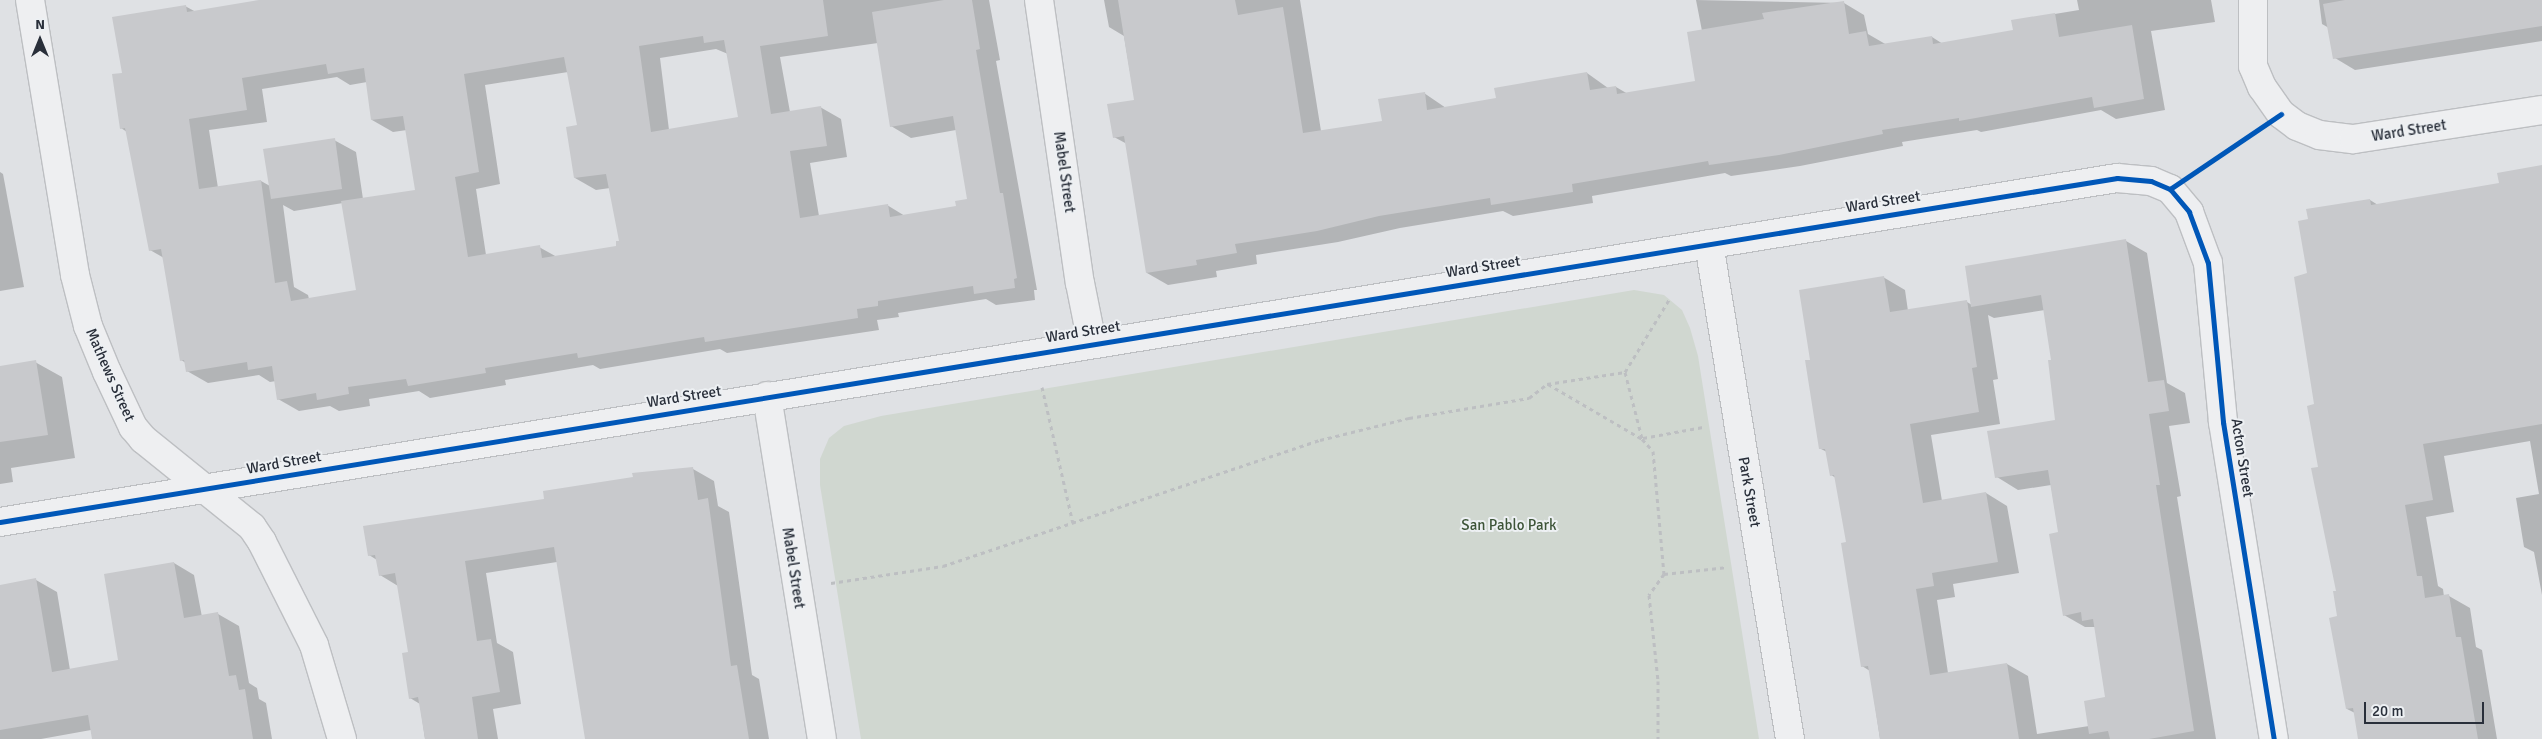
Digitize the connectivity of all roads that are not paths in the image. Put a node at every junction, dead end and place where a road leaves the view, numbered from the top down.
1 (30, 0) edge
2 (1039, 0) edge
3 (2253, 0) edge
4 (2542, 110) edge
5 (2170, 189) joint
6 (1709, 244) junction
7 (1092, 343) junction
8 (767, 396) junction
9 (205, 489) junction
10 (0, 522) edge
11 (342, 739) edge
12 (822, 739) edge
13 (1790, 739) edge
14 (2274, 739) edge

1 - 9 street, Mathews Street
2 - 7 street, Mabel Street
3 - 4 street, Ward Street
5 - 6 street, Ward Street
5 - 14 street, Acton Street
6 - 7 street, Ward Street
6 - 13 street, Park Street
7 - 8 street, Ward Street
8 - 9 street, Ward Street
8 - 12 street, Mabel Street
9 - 10 street, Ward Street
9 - 11 street, Mathews Street

